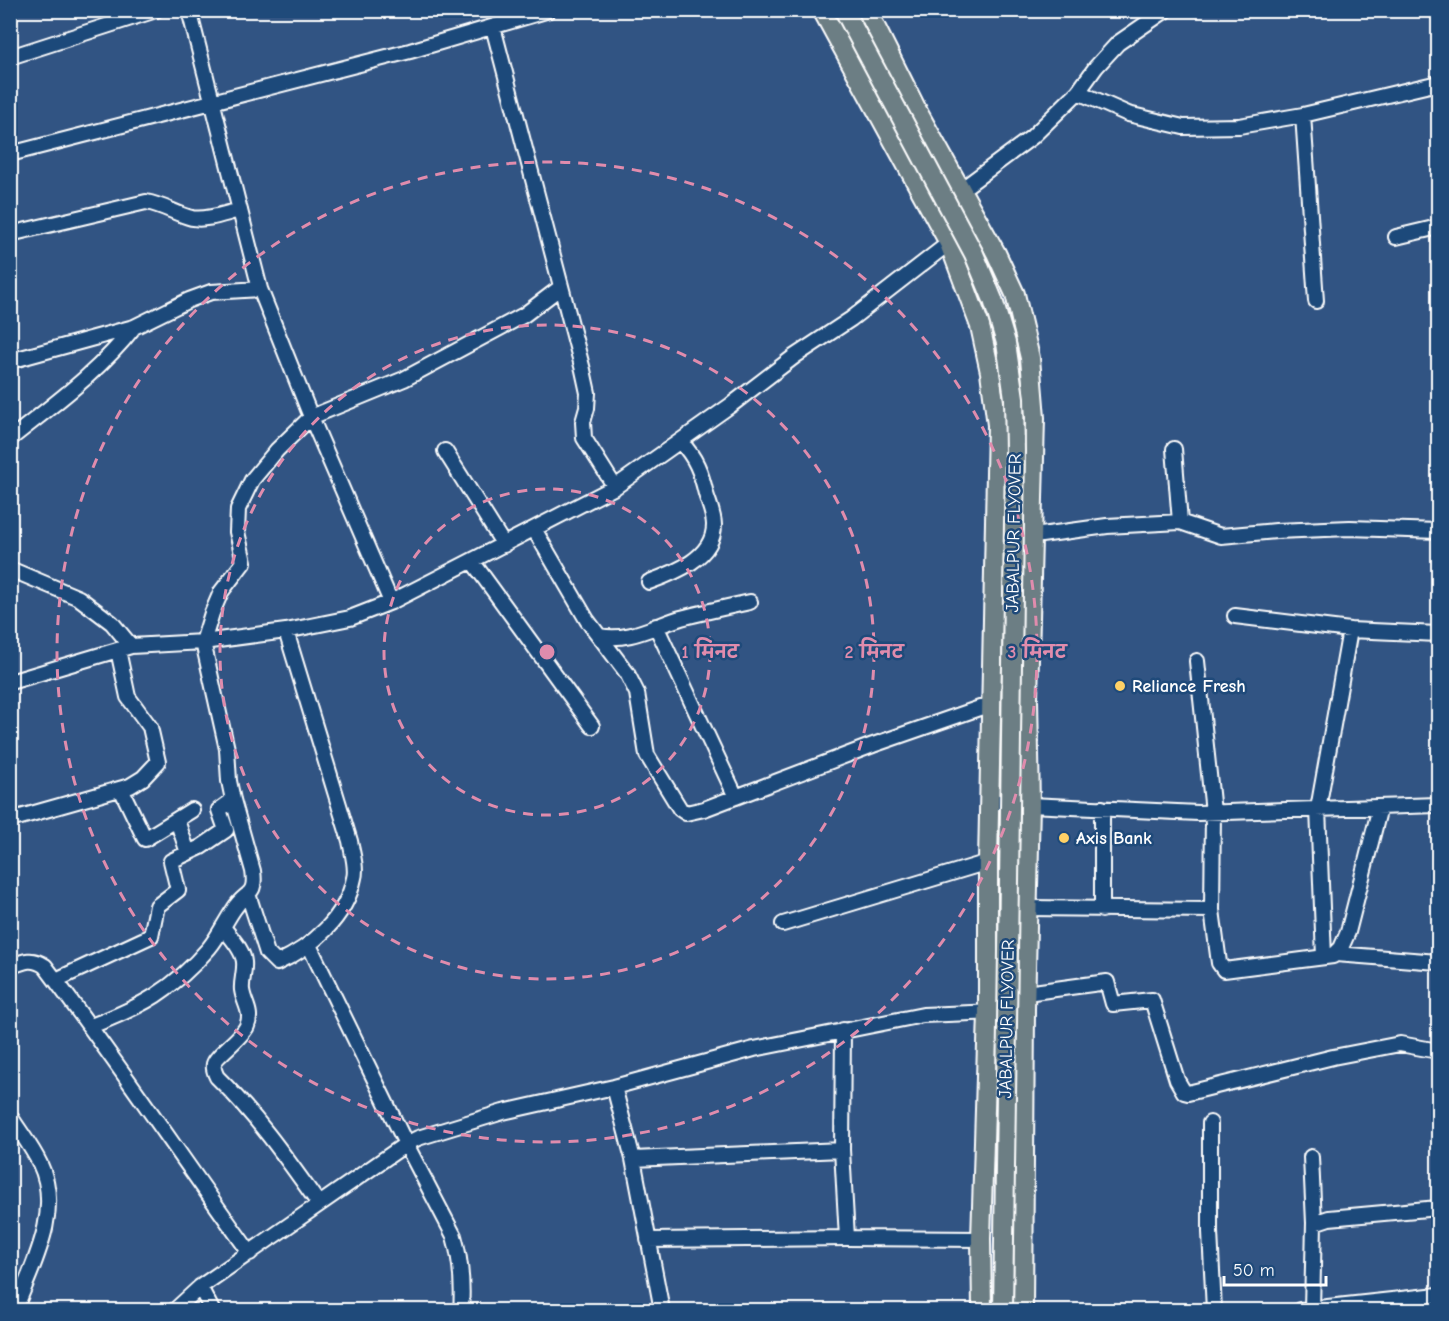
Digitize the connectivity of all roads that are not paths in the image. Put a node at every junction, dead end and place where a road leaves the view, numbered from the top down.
1 (156, 10) edge
2 (189, 10) edge
3 (549, 10) edge
4 (822, 10) edge
5 (844, 10) edge
6 (867, 10) edge
7 (1166, 10) edge
8 (493, 27) junction
9 (10, 57) edge
10 (1438, 83) edge
11 (1078, 92) junction
12 (214, 102) junction
13 (1303, 115) junction
14 (10, 154) edge
15 (961, 190) junction
16 (931, 209) junction
17 (240, 210) junction
18 (1438, 227) edge
19 (982, 228) junction
20 (10, 234) edge
21 (1396, 237) dead end
22 (949, 243) junction
23 (561, 287) junction
24 (260, 289) junction
25 (1316, 301) dead end
26 (134, 327) junction
27 (10, 361) edge
28 (311, 417) junction
29 (10, 439) edge
30 (680, 441) junction
31 (1174, 449) dead end
32 (445, 451) dead end
33 (615, 487) junction
34 (1180, 522) junction
35 (534, 529) junction
36 (1438, 531) edge
37 (1034, 536) junction
38 (504, 545) junction
39 (472, 561) junction
40 (10, 569) edge
41 (649, 582) dead end
42 (391, 602) junction
43 (750, 602) dead end
44 (1235, 616) dead end
45 (656, 626) junction
46 (1350, 630) junction
47 (286, 631) junction
48 (1438, 634) edge
49 (600, 636) junction
50 (203, 642) junction
51 (125, 648) junction
52 (1197, 662) dead end
53 (10, 682) edge
54 (991, 704) junction
55 (592, 726) dead end
56 (121, 789) junction
57 (736, 797) junction
58 (233, 800) junction
59 (989, 801) junction
60 (1438, 805) edge
61 (1030, 806) junction
62 (1380, 807) junction
63 (1102, 808) junction
64 (1318, 809) junction
65 (192, 810) dead end
66 (1213, 812) junction
67 (10, 820) edge
68 (177, 820) junction
69 (188, 853) junction
70 (988, 862) junction
71 (248, 894) junction
72 (1028, 908) junction
73 (1102, 910) junction
74 (1212, 910) junction
75 (783, 924) dead end
76 (223, 927) junction
77 (309, 945) junction
78 (1330, 956) junction
79 (1438, 962) edge
80 (10, 967) edge
81 (56, 980) junction
82 (1026, 1001) junction
83 (988, 1012) junction
84 (91, 1026) junction
85 (843, 1030) junction
86 (1438, 1051) edge
87 (614, 1087) junction
88 (10, 1116) edge
89 (1210, 1123) dead end
90 (406, 1144) junction
91 (842, 1150) junction
92 (1311, 1157) dead end
93 (633, 1159) junction
94 (320, 1204) junction
95 (1438, 1208) edge
96 (1314, 1223) junction
97 (847, 1238) junction
98 (981, 1239) junction
99 (648, 1240) junction
100 (250, 1253) junction
101 (200, 1287) junction
102 (1438, 1295) edge
103 (1402, 1305) edge
104 (1306, 1310) edge
105 (15, 1311) edge
106 (175, 1311) edge
107 (212, 1311) edge
108 (461, 1311) edge
109 (662, 1311) edge
110 (982, 1311) edge
111 (1004, 1311) edge
112 (1023, 1311) edge
113 (1214, 1311) edge

1 - 9 street
2 - 12 street
3 - 8 street
4 - 16 main road
5 - 111 main road, JABALPUR FLYOVER, bridge
6 - 15 main road
7 - 11 street
8 - 12 street
8 - 23 street
10 - 13 street
11 - 13 street
11 - 15 street
12 - 14 street
12 - 17 street
13 - 25 street
15 - 16 street
15 - 19 main road
16 - 22 main road
17 - 20 street
17 - 24 street
18 - 21 street
19 - 22 street
19 - 37 main road
22 - 30 street
22 - 54 main road
23 - 28 street
23 - 33 street
24 - 26 street
24 - 28 street
26 - 27 street
26 - 29 street
28 - 42 street
28 - 50 street
30 - 33 street
30 - 41 street
31 - 34 street
32 - 38 street
33 - 35 street
34 - 36 street
34 - 37 street
35 - 38 street
35 - 49 street
37 - 61 main road
38 - 39 street
39 - 42 street
39 - 55 street
40 - 51 street
42 - 47 street
43 - 45 street
44 - 46 street
45 - 49 street
45 - 57 street
46 - 48 street
46 - 64 street
47 - 50 street
47 - 77 street
49 - 57 street
50 - 51 street
50 - 58 street
51 - 53 street
51 - 56 street
52 - 66 street
54 - 57 street
54 - 59 main road
56 - 67 street
56 - 68 street
58 - 69 street
58 - 71 street
59 - 61 street
59 - 70 main road
60 - 62 street
61 - 63 street
61 - 72 main road
62 - 64 street
62 - 78 street
63 - 66 street
63 - 73 street
64 - 66 street
64 - 78 street
65 - 68 street
66 - 74 street
68 - 69 street
69 - 81 street
70 - 75 street
70 - 83 main road
71 - 76 street
71 - 77 street
72 - 73 street
72 - 82 main road
73 - 74 street
74 - 78 street
76 - 84 street
76 - 94 street
77 - 90 street
78 - 79 street
80 - 81 street
81 - 84 street
82 - 83 street
82 - 86 street
82 - 112 main road
83 - 85 street
83 - 98 main road
84 - 100 street
85 - 87 street
85 - 91 street
87 - 90 street
87 - 93 street
88 - 105 street
89 - 113 street
90 - 94 street
90 - 108 street
91 - 93 street
91 - 97 street
92 - 96 street
93 - 99 street
94 - 100 street
95 - 96 street
96 - 104 street
97 - 98 street
97 - 99 street
98 - 110 main road
99 - 109 street
100 - 101 street
101 - 106 street
101 - 107 street
102 - 103 street
103 - 104 street

